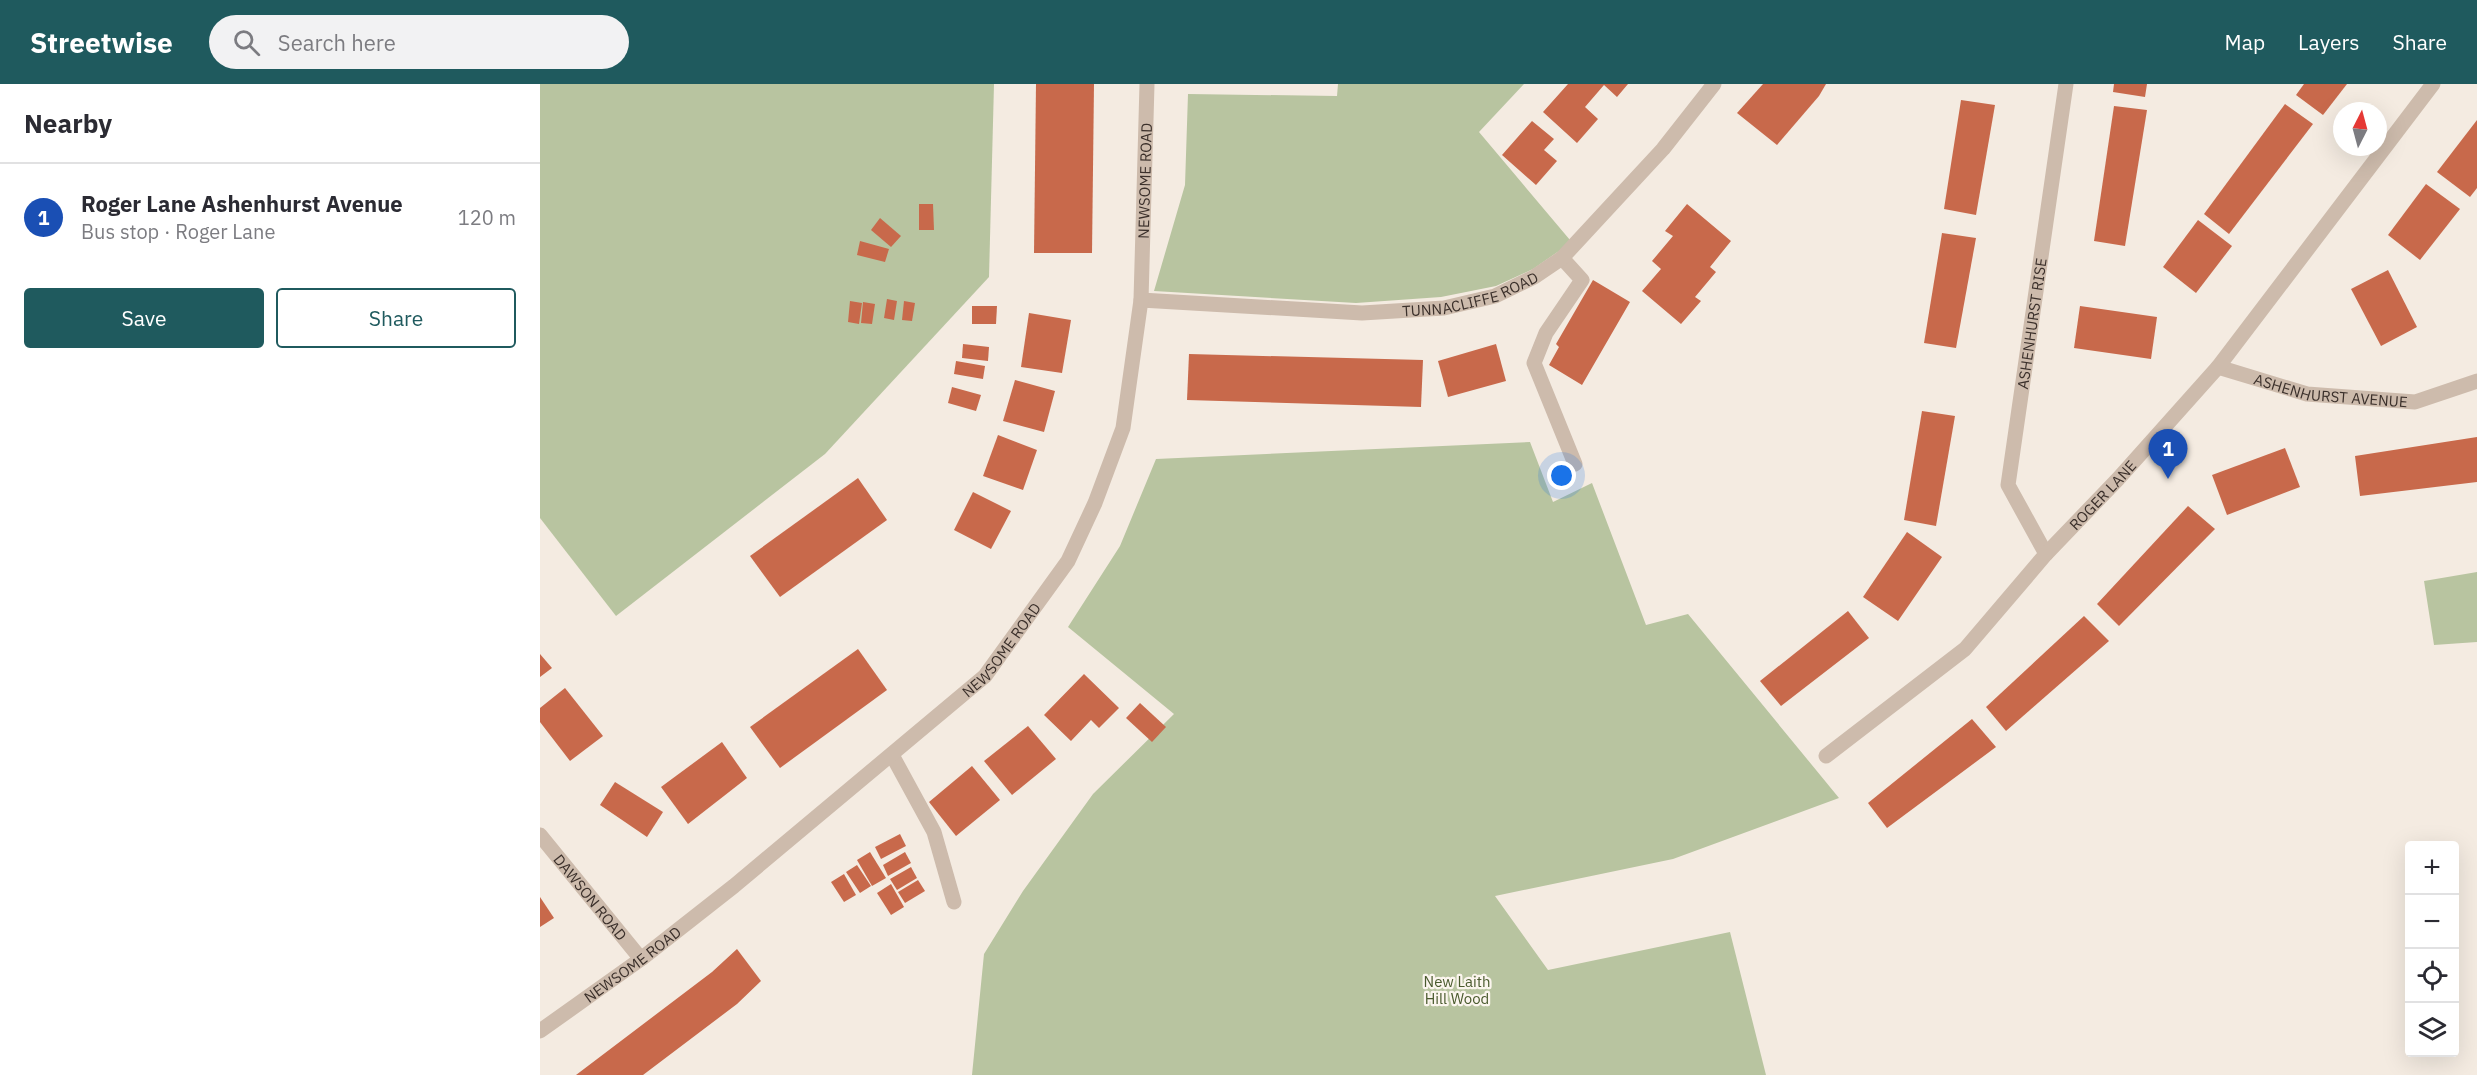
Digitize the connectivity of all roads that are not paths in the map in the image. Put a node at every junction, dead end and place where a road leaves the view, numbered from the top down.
1 (1147, 84) edge
2 (1714, 84) edge
3 (2066, 84) edge
4 (2433, 84) edge
5 (1562, 258) junction
6 (1141, 300) junction
7 (2218, 367) junction
8 (2477, 381) edge
9 (1575, 464) dead end
10 (2046, 554) junction
11 (892, 754) junction
12 (1826, 756) dead end
13 (540, 835) edge
14 (954, 902) dead end
15 (641, 959) junction
16 (540, 1031) edge

1 - 6 street, NEWSOME ROAD
2 - 5 street, TUNNACLIFFE ROAD
3 - 10 street, ASHENHURST RISE
4 - 7 street, ROGER LANE
5 - 6 street, TUNNACLIFFE ROAD
5 - 9 street
6 - 11 street, NEWSOME ROAD
7 - 8 street, ASHENHURST AVENUE
7 - 10 street, ROGER LANE
10 - 12 street, ROGER LANE
11 - 14 street
11 - 15 street, NEWSOME ROAD
13 - 15 street, DAWSON ROAD
15 - 16 street, NEWSOME ROAD

